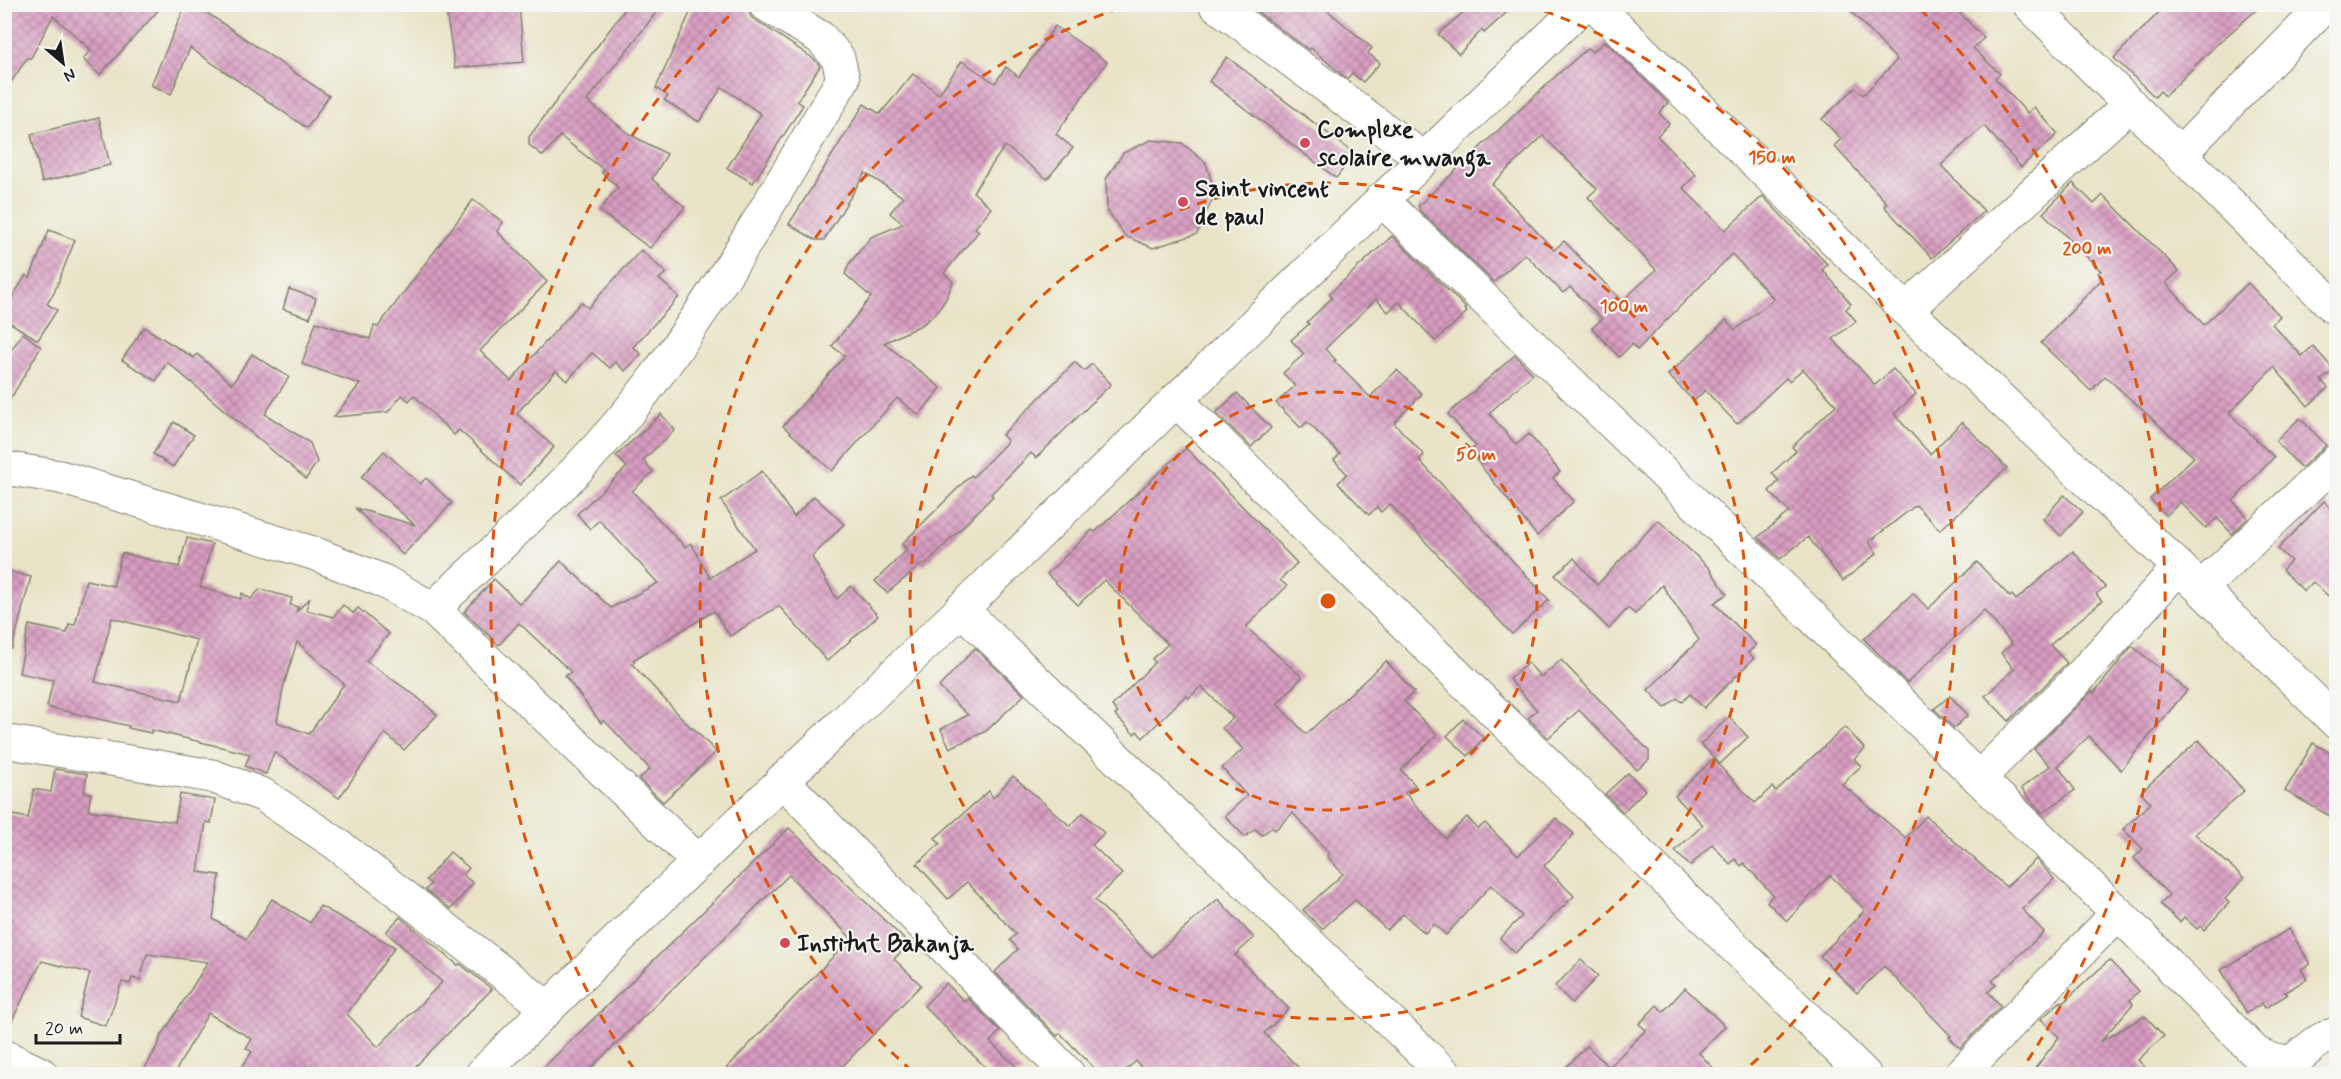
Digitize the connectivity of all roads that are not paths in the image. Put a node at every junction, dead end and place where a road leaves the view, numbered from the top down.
1 (765, 4) edge
2 (1215, 4) edge
3 (1584, 4) edge
4 (1594, 4) edge
5 (2029, 4) edge
6 (2326, 4) edge
7 (2130, 105) junction
8 (2180, 154) junction
9 (1424, 159) junction
10 (1381, 199) junction
11 (2337, 309) edge
12 (1906, 310) junction
13 (1176, 400) junction
14 (2337, 460) edge
15 (4, 468) edge
16 (2190, 578) junction
17 (433, 609) junction
18 (961, 609) junction
19 (2337, 722) edge
20 (4, 741) edge
21 (1979, 778) junction
22 (782, 780) junction
23 (699, 862) junction
24 (2118, 913) junction
25 (548, 1008) junction
26 (2335, 1044) edge
27 (4, 1056) edge
28 (41, 1074) edge
29 (482, 1074) edge
30 (1068, 1074) edge
31 (1445, 1074) edge
32 (1864, 1074) edge
33 (1961, 1074) edge

1 - 17 street
2 - 9 street
3 - 9 street
4 - 12 street
5 - 7 street
6 - 8 street
7 - 8 street
7 - 12 street
8 - 11 street
9 - 10 street
10 - 13 street
10 - 21 street
12 - 16 street
13 - 18 street
13 - 32 street
14 - 16 street
15 - 17 street
16 - 19 street
16 - 21 street
17 - 23 street
18 - 22 street
18 - 31 street
20 - 25 street
21 - 24 street
22 - 23 street
22 - 30 street
23 - 25 street
24 - 26 street
24 - 33 street
25 - 29 street
27 - 28 street

